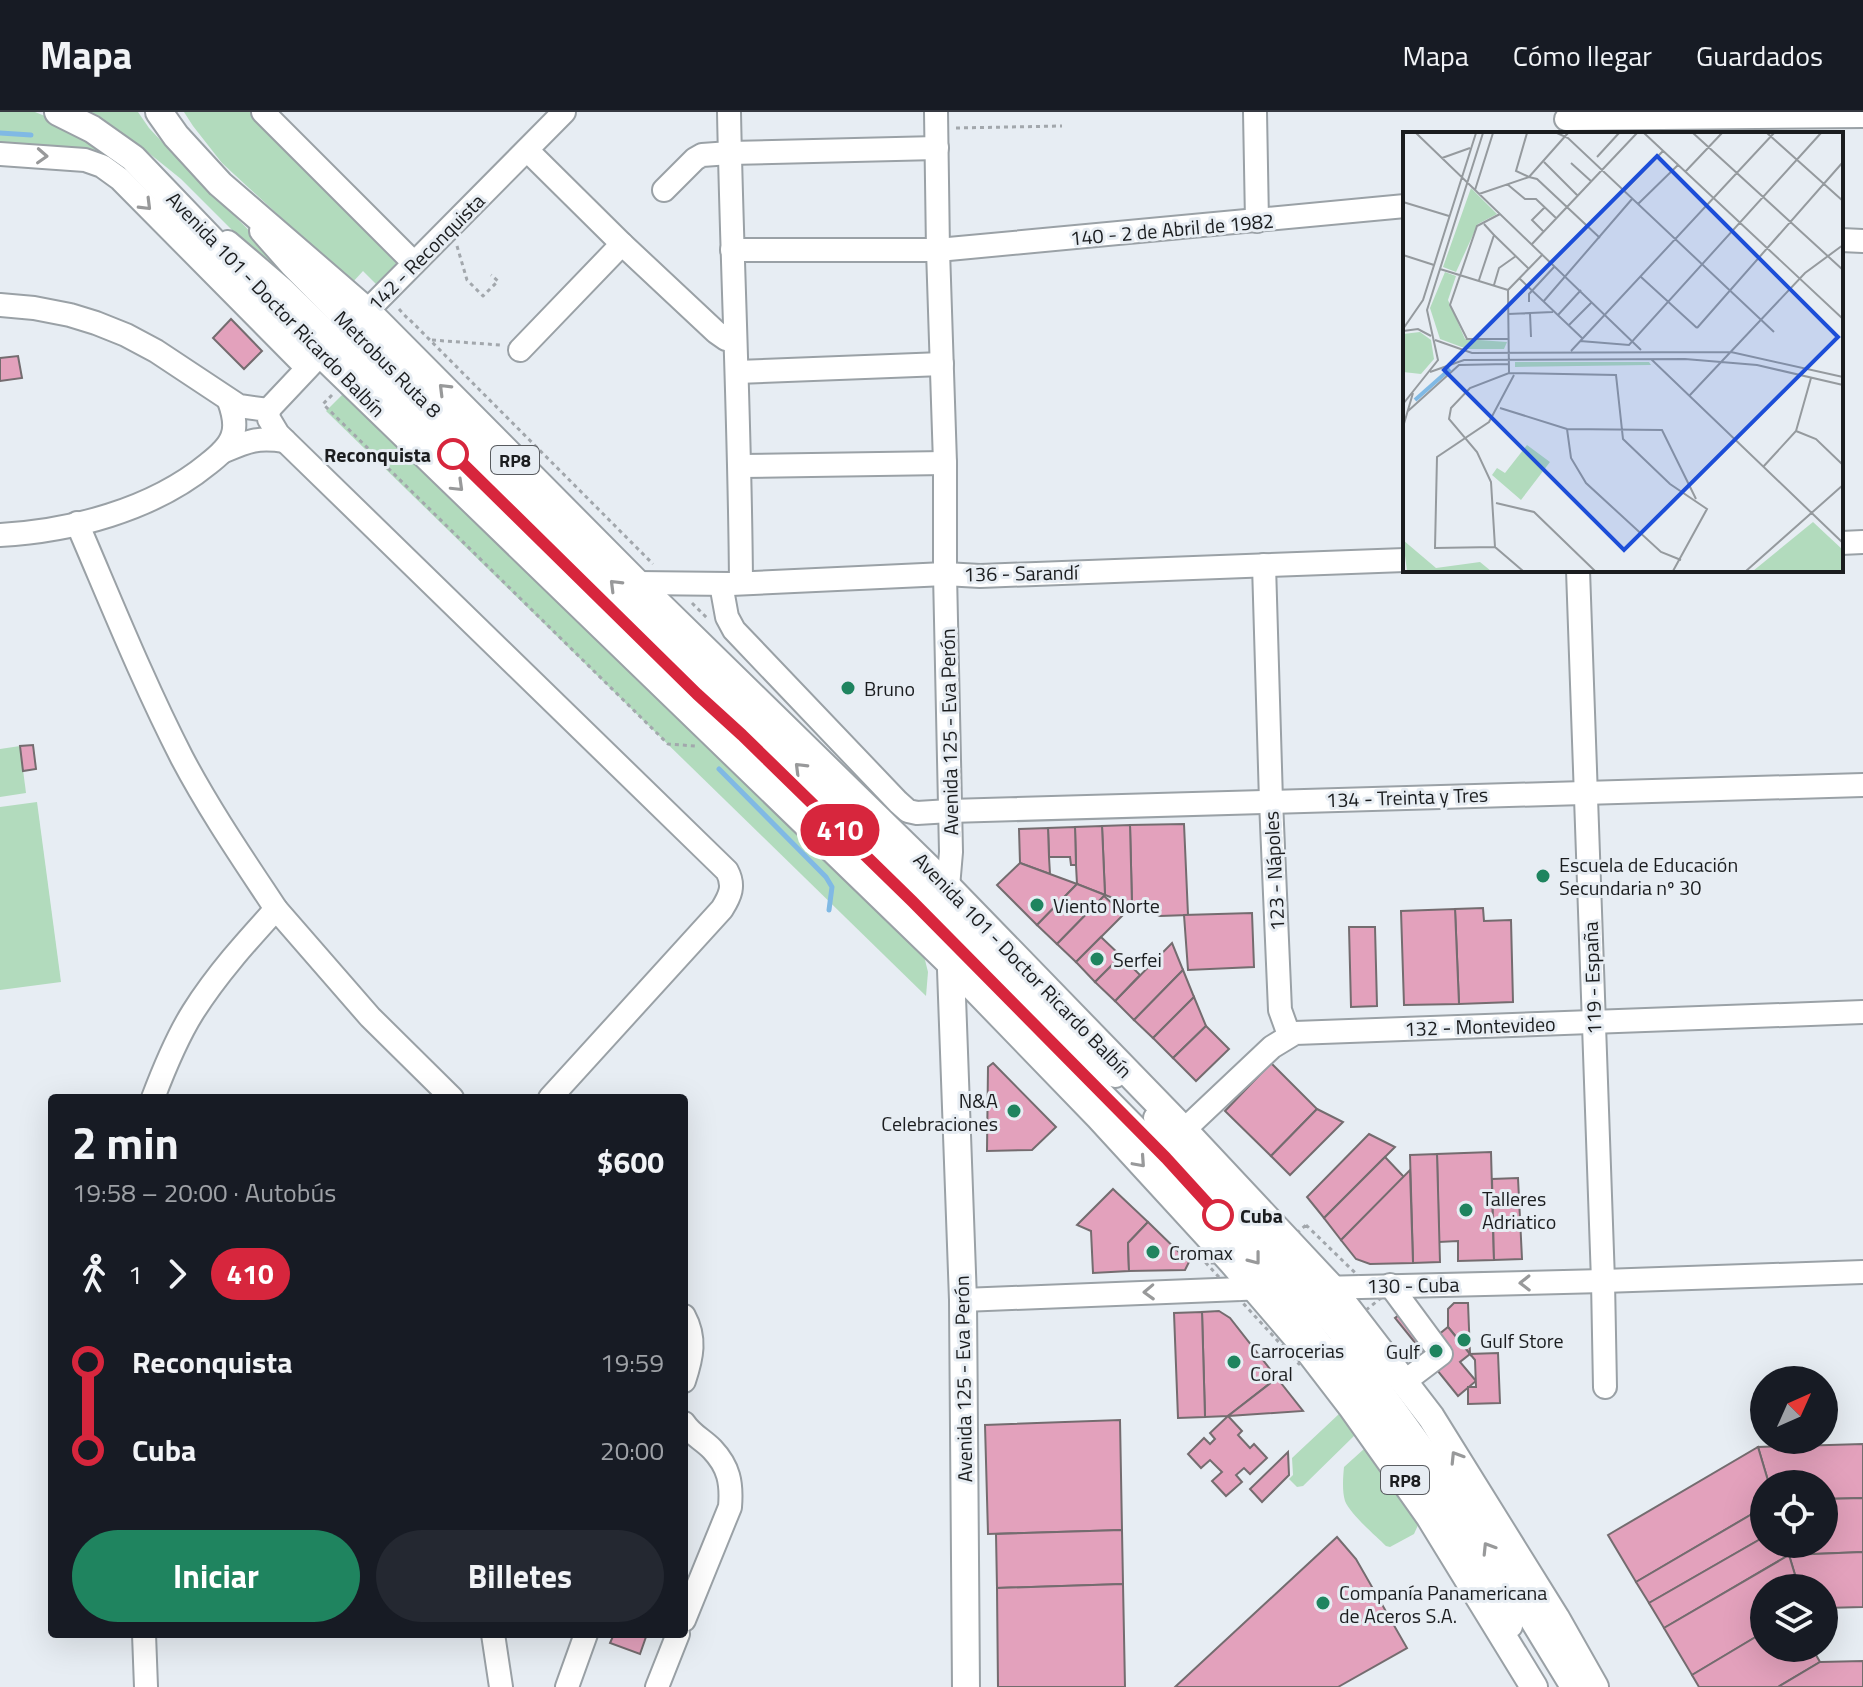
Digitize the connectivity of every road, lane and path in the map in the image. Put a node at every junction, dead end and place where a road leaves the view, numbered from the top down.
1 (58, 112) edge
2 (159, 112) edge
3 (263, 112) edge
4 (564, 112) edge
5 (729, 112) edge
6 (1255, 112) edge
7 (1863, 116) edge
8 (1567, 122) edge
9 (1062, 126) dead end
10 (936, 130) edge
11 (527, 150) junction
12 (730, 153) junction
13 (0, 154) edge
14 (664, 190) dead end
15 (1403, 206) edge
16 (1257, 221) junction
17 (446, 231) junction
18 (1843, 240) edge
19 (1863, 241) edge
20 (622, 244) junction
21 (732, 250) junction
22 (938, 250) junction
23 (414, 263) junction
24 (491, 275) dead end
25 (0, 305) edge
26 (392, 337) junction
27 (336, 340) junction
28 (735, 340) junction
29 (522, 348) joint
30 (942, 364) junction
31 (737, 372) junction
32 (229, 401) junction
33 (268, 410) junction
34 (285, 441) junction
35 (222, 452) junction
36 (945, 463) junction
37 (740, 466) junction
38 (77, 523) junction
39 (0, 535) edge
40 (1863, 542) edge
41 (1843, 543) edge
42 (1403, 560) edge
43 (1264, 565) junction
44 (1578, 572) edge
45 (945, 574) junction
46 (637, 583) junction
47 (731, 583) junction
48 (1863, 785) edge
49 (1585, 792) junction
50 (1271, 801) junction
51 (950, 811) junction
52 (948, 887) junction
53 (276, 909) junction
54 (950, 939) junction
55 (1863, 1012) edge
56 (1593, 1022) junction
57 (1289, 1035) junction
58 (155, 1094) edge
59 (448, 1094) edge
60 (554, 1094) edge
61 (1184, 1130) junction
62 (1863, 1272) edge
63 (1603, 1281) junction
64 (1390, 1285) junction
65 (1267, 1288) junction
66 (1318, 1288) junction
67 (963, 1300) junction
68 (688, 1324) edge
69 (688, 1369) edge
70 (1404, 1382) junction
71 (1605, 1387) dead end
72 (688, 1428) edge
73 (688, 1610) edge
74 (144, 1638) edge
75 (494, 1638) edge
76 (585, 1638) edge
77 (676, 1638) edge
78 (146, 1687) edge
79 (501, 1687) edge
80 (567, 1687) edge
81 (657, 1687) edge
82 (966, 1687) edge
83 (1534, 1687) edge
84 (1547, 1687) edge
85 (1572, 1687) edge
86 (1593, 1687) edge

1 - 27 main road, Avenida 101 - Doctor Ricardo Balbín / RP8
2 - 27 main road, Avenida 101 - Doctor Ricardo Balbín / RP8
3 - 23 street
4 - 11 street, 142 - Reconquista
5 - 12 street, 134 - Treinta y Tres
6 - 16 street
7 - 8 street
9 - 10 path
10 - 12 street
10 - 22 street, Avenida 125 - Eva Perón
11 - 17 street, 142 - Reconquista
11 - 20 street
12 - 14 street
12 - 21 street, 134 - Treinta y Tres
13 -> 27 street, Metrobus Ruta 8
15 - 16 street, 140 - 2 de Abril de 1982
16 - 22 street, 140 - 2 de Abril de 1982
17 - 23 street, 142 - Reconquista
17 - 24 path
18 - 19 street
20 - 28 street
20 - 29 street
21 - 22 street, 140 - 2 de Abril de 1982
21 - 28 street, 134 - Treinta y Tres
22 - 30 street, Avenida 125 - Eva Perón
23 - 27 street, 142 - Reconquista
25 - 32 street
26 - 27 main road, Avenida 101 - Doctor Ricardo Balbín / RP8
26 - 29 path
46 -> 26 main road, Avenida 101 - Doctor Ricardo Balbín / RP8
27 - 33 street, 142 - Reconquista
27 -> 54 main road, Avenida 101 - Doctor Ricardo Balbín / RP8
54 -> 27 street, Metrobus Ruta 8
28 - 31 street, 134 - Treinta y Tres
30 - 31 street
30 - 36 street, Avenida 125 - Eva Perón
31 - 37 street, 134 - Treinta y Tres
32 - 33 street
32 - 35 street
33 - 34 street
34 - 35 street
34 - 60 street
35 - 38 street
36 - 37 street
36 - 45 street, Avenida 125 - Eva Perón
37 - 47 street, 134 - Treinta y Tres
38 - 39 street
38 - 53 street
40 - 41 street
42 - 43 street, 136 - Sarandí
43 - 45 street, 136 - Sarandí
43 - 50 street, 123 - Nápoles
44 - 49 street, 119 - España
45 - 47 street, 136 - Sarandí
45 - 51 street, Avenida 125 - Eva Perón
46 - 47 street, 136 - Sarandí
46 - 52 main road, Avenida 101 - Doctor Ricardo Balbín / RP8
47 - 51 street, 134 - Treinta y Tres
48 - 49 street, 134 - Treinta y Tres
49 - 50 street, 134 - Treinta y Tres
49 - 56 street, 119 - España
50 - 51 street, 134 - Treinta y Tres
50 - 57 street, 123 - Nápoles
51 - 52 street, Avenida 125 - Eva Perón
52 - 54 main road, Avenida 125 - Eva Perón
52 - 61 main road, Avenida 101 - Doctor Ricardo Balbín / RP8
53 - 58 street
53 - 59 street
54 -> 65 main road, Avenida 101 - Doctor Ricardo Balbín / RP8
54 - 66 street, Metrobus Ruta 8
54 - 67 main road, Avenida 125 - Eva Perón
55 - 56 street, 132 - Montevideo
56 - 57 street, 132 - Montevideo
56 - 63 street, 119 - España
57 - 61 street
61 - 66 main road, Avenida 101 - Doctor Ricardo Balbín / RP8
62 - 63 street, 130 - Cuba
63 -> 64 street, 130 - Cuba
63 - 71 street, 119 - España
64 - 66 street, 130 - Cuba
64 - 70 street
65 - 66 street, 130 - Cuba
65 -> 67 street, 130 - Cuba
65 - 83 main road, Avenida 101 - Doctor Ricardo Balbín / RP8
65 - 84 street
66 - 70 main road, Avenida 101 - Doctor Ricardo Balbín / RP8
85 -> 66 street, Metrobus Ruta 8
67 - 82 main road, Avenida 125 - Eva Perón
68 - 69 street
86 -> 70 main road, Avenida 101 - Doctor Ricardo Balbín / RP8
72 - 73 street
74 - 78 street
75 - 79 street
76 - 80 street
77 - 81 street

